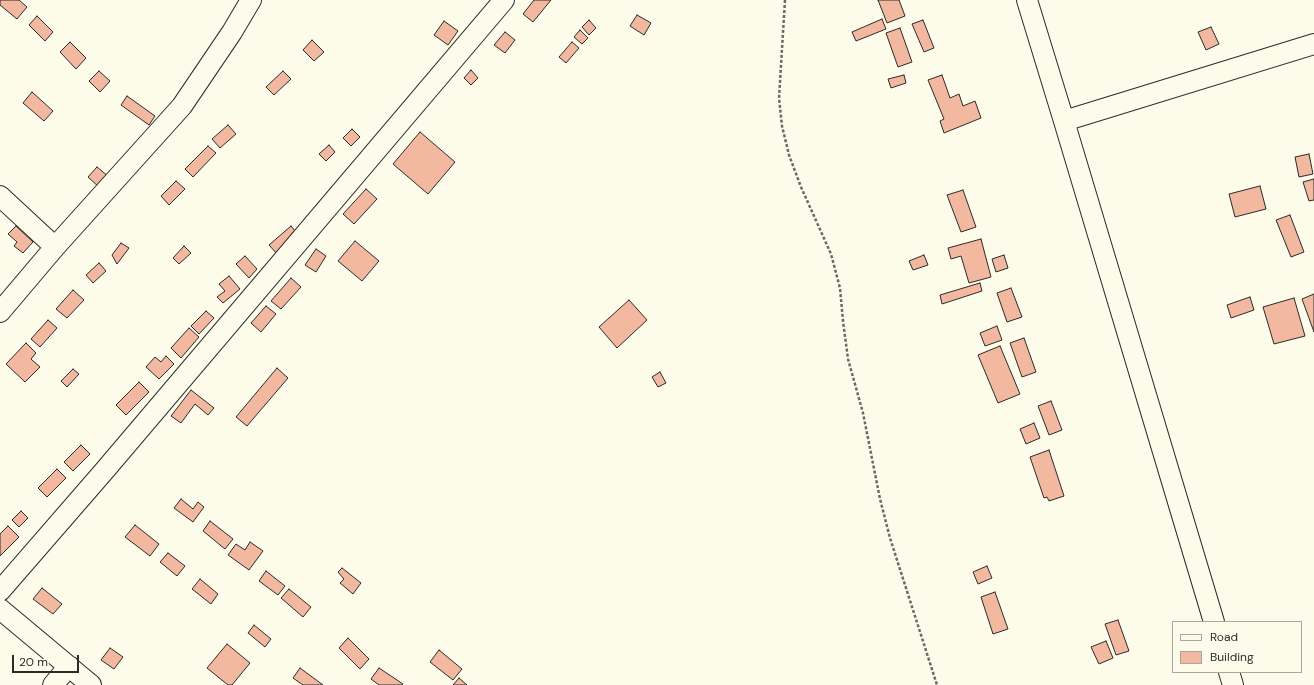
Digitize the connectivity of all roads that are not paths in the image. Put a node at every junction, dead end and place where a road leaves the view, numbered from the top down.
1 (251, 0) edge
2 (504, 0) edge
3 (1027, 0) edge
4 (1314, 44) edge
5 (1064, 121) junction
6 (0, 196) edge
7 (55, 247) junction
8 (0, 312) edge
9 (0, 591) edge
10 (0, 609) edge
11 (1214, 621) edge
12 (69, 666) junction
13 (1229, 673) edge
14 (53, 685) edge
15 (91, 685) edge
16 (1233, 685) edge

1 - 7 street
2 - 9 street
3 - 5 street
4 - 5 street
5 - 11 street
6 - 7 street
7 - 8 street
10 - 12 street
12 - 14 street
12 - 15 street
13 - 16 street

